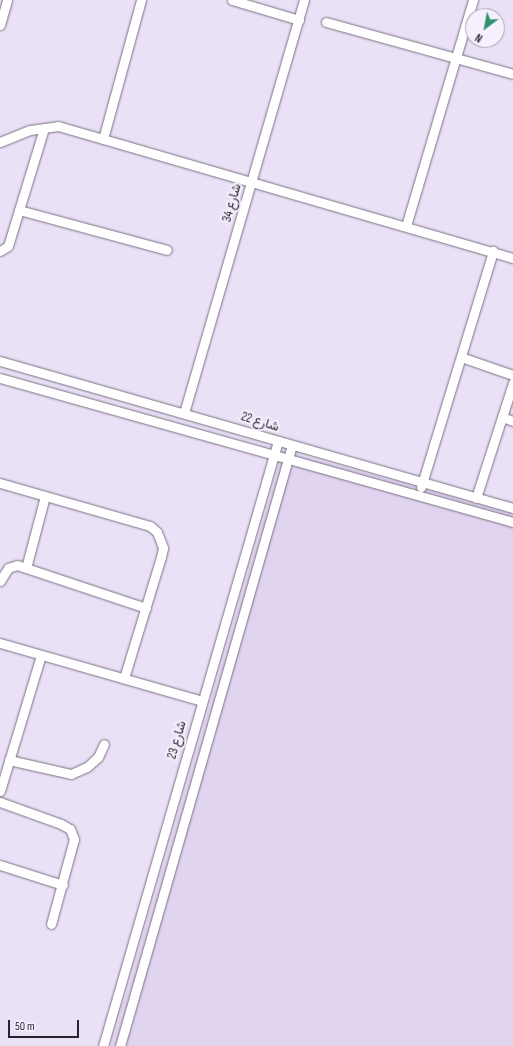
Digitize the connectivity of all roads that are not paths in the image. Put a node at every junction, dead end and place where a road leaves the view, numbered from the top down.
1 (7, 0) edge
2 (141, 0) edge
3 (232, 0) edge
4 (304, 0) edge
5 (473, 0) edge
6 (299, 20) junction
7 (326, 22) dead end
8 (0, 25) edge
9 (455, 58) junction
10 (513, 74) edge
11 (44, 128) junction
12 (103, 139) junction
13 (0, 142) edge
14 (252, 183) junction
15 (19, 210) junction
16 (406, 226) junction
17 (167, 250) dead end
18 (0, 251) edge
19 (493, 252) junction
20 (513, 258) edge
21 (461, 357) junction
22 (0, 360) edge
23 (513, 375) edge
24 (0, 378) edge
25 (513, 382) edge
26 (184, 413) junction
27 (502, 417) junction
28 (513, 421) edge
29 (278, 441) junction
30 (292, 445) junction
31 (273, 456) junction
32 (288, 460) junction
33 (0, 483) edge
34 (423, 483) junction
35 (45, 496) junction
36 (419, 496) junction
37 (476, 498) junction
38 (513, 508) edge
39 (513, 522) edge
40 (26, 568) junction
41 (0, 582) edge
42 (146, 608) junction
43 (0, 643) edge
44 (41, 655) junction
45 (124, 678) junction
46 (202, 700) junction
47 (104, 744) dead end
48 (9, 760) junction
49 (0, 791) edge
50 (0, 802) edge
51 (0, 865) edge
52 (63, 885) junction
53 (51, 924) dead end
54 (103, 1046) edge
55 (120, 1046) edge

1 - 8 street
2 - 12 street
3 - 6 street
4 - 6 street, شارع 34
5 - 9 street
6 - 14 street, شارع 34
7 - 9 street
9 - 10 street
9 - 16 street
11 - 12 street
11 - 13 street
11 - 15 street
12 - 14 street
14 - 16 street
14 - 26 street, شارع 34
15 - 17 street
15 - 18 street
16 - 19 street
19 - 20 street
19 - 21 street
21 - 23 street
21 - 34 street
22 - 26 street, شارع 22
24 - 31 street
25 - 27 street
26 - 29 street, شارع 22
27 - 28 street
27 - 37 street
29 - 30 street, شارع 22
29 - 31 street, شارع 23
30 - 32 street
30 - 34 street, شارع 22
31 - 32 street
31 - 46 street, شارع 23
32 - 36 street
32 - 55 street
33 - 35 street
34 - 36 street
34 - 37 street, شارع 22
35 - 40 street
35 - 42 street
36 - 39 street
37 - 38 street, شارع 22
40 - 41 street
40 - 42 street
42 - 45 street
43 - 44 street
44 - 45 street
44 - 48 street
45 - 46 street
46 - 54 street, شارع 23
47 - 48 street
48 - 49 street
50 - 52 street
51 - 52 street
52 - 53 street

